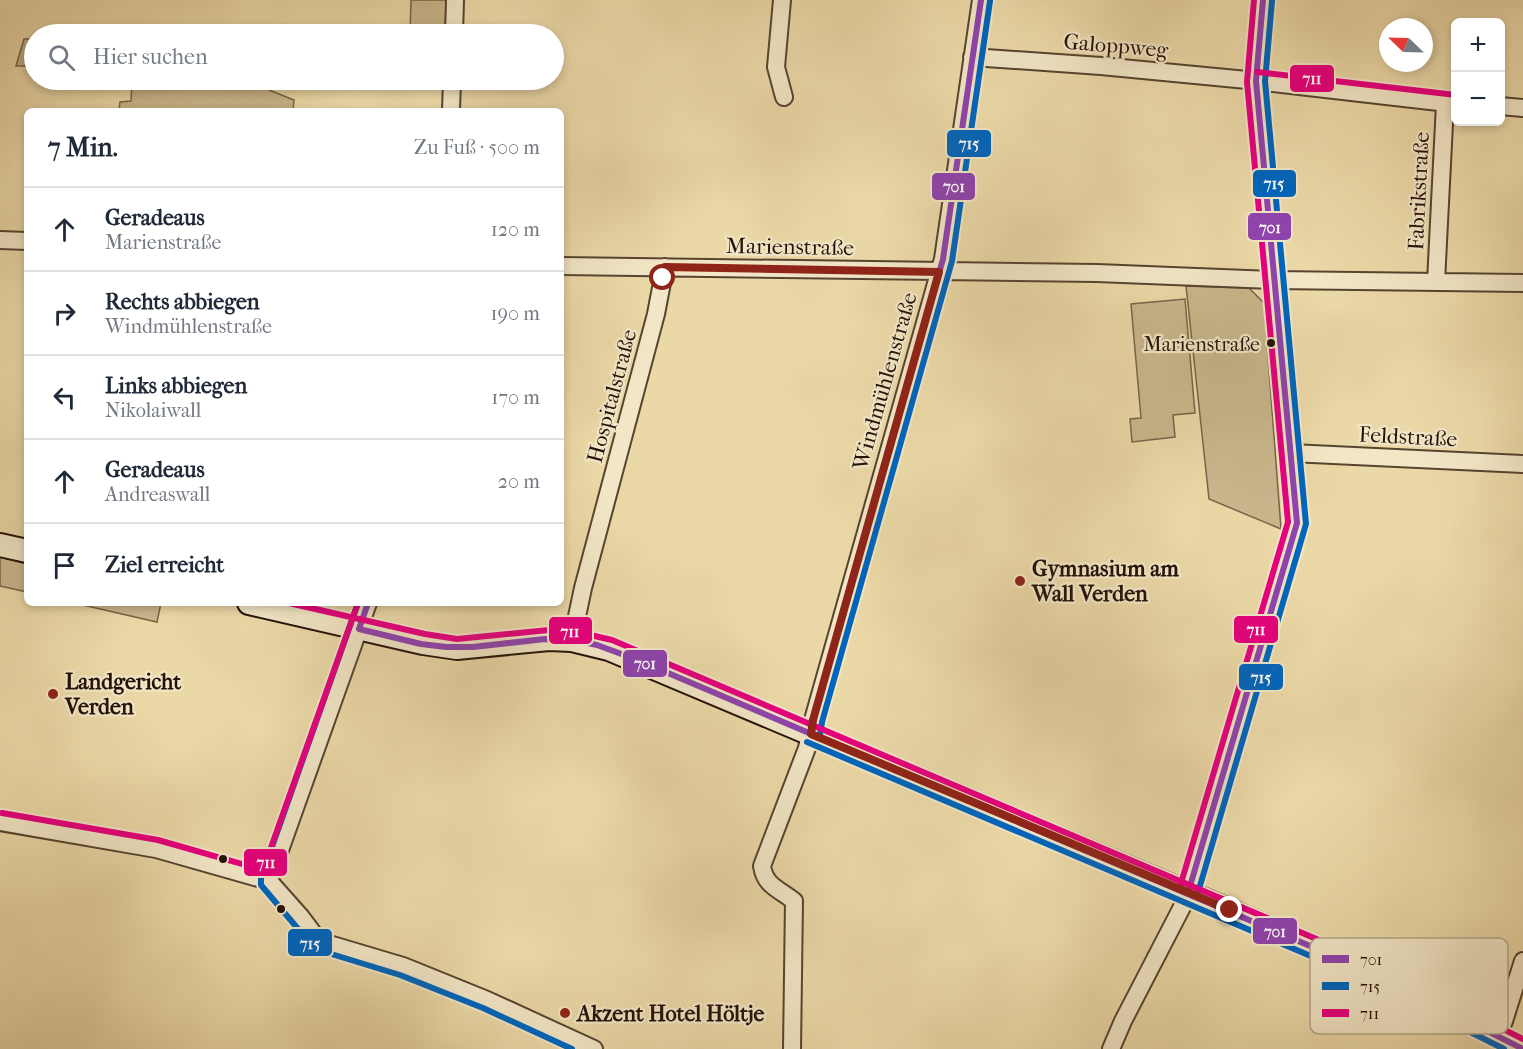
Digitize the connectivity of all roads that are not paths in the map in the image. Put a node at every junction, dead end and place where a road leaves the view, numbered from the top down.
1 (455, 0) edge
2 (782, 0) edge
3 (981, 0) edge
4 (1263, 0) edge
5 (454, 24) edge
6 (972, 57) junction
7 (1256, 81) junction
8 (452, 90) edge
9 (784, 98) dead end
10 (1450, 104) edge
11 (1505, 106) edge
12 (451, 108) edge
13 (1523, 108) edge
14 (0, 240) edge
15 (24, 241) edge
16 (564, 266) edge
17 (665, 267) junction
18 (939, 272) junction
19 (1274, 280) junction
20 (1436, 282) junction
21 (1523, 283) edge
22 (1291, 453) junction
23 (1523, 464) edge
24 (0, 545) edge
25 (24, 550) edge
26 (262, 606) edge
27 (367, 606) edge
28 (359, 629) junction
29 (572, 640) junction
30 (811, 734) junction
31 (0, 822) edge
32 (268, 881) junction
33 (1188, 893) junction
34 (1310, 946) edge
35 (1523, 961) edge
36 (1508, 1008) edge
37 (1498, 1035) edge
38 (594, 1049) edge
39 (792, 1049) edge
40 (1111, 1049) edge
41 (1523, 1049) edge

1 - 5 street
2 - 9 street
3 - 6 street, Windmühlenstraße
4 - 7 street
6 - 7 street, Galoppweg
6 - 18 street, Windmühlenstraße
7 - 10 street, Galoppweg
7 - 19 street
8 - 12 street
10 - 20 street, Fabrikstraße
11 - 13 street
14 - 15 street
16 - 17 street, Marienstraße
17 - 18 street, Marienstraße
17 - 29 street, Hospitalstraße
18 - 19 street, Marienstraße
18 - 30 street, Windmühlenstraße
19 - 20 street, Marienstraße
19 - 22 street
20 - 21 street, Marienstraße
22 - 23 street, Feldstraße
22 - 33 street
24 - 25 main road
26 - 28 main road
27 - 28 street
28 - 29 main road
28 - 32 street
29 - 30 main road
30 - 33 main road
30 - 39 street, Windmühlenstraße
31 - 32 street
32 - 38 street
33 - 34 main road
33 - 40 street
35 - 36 street
37 - 41 main road

